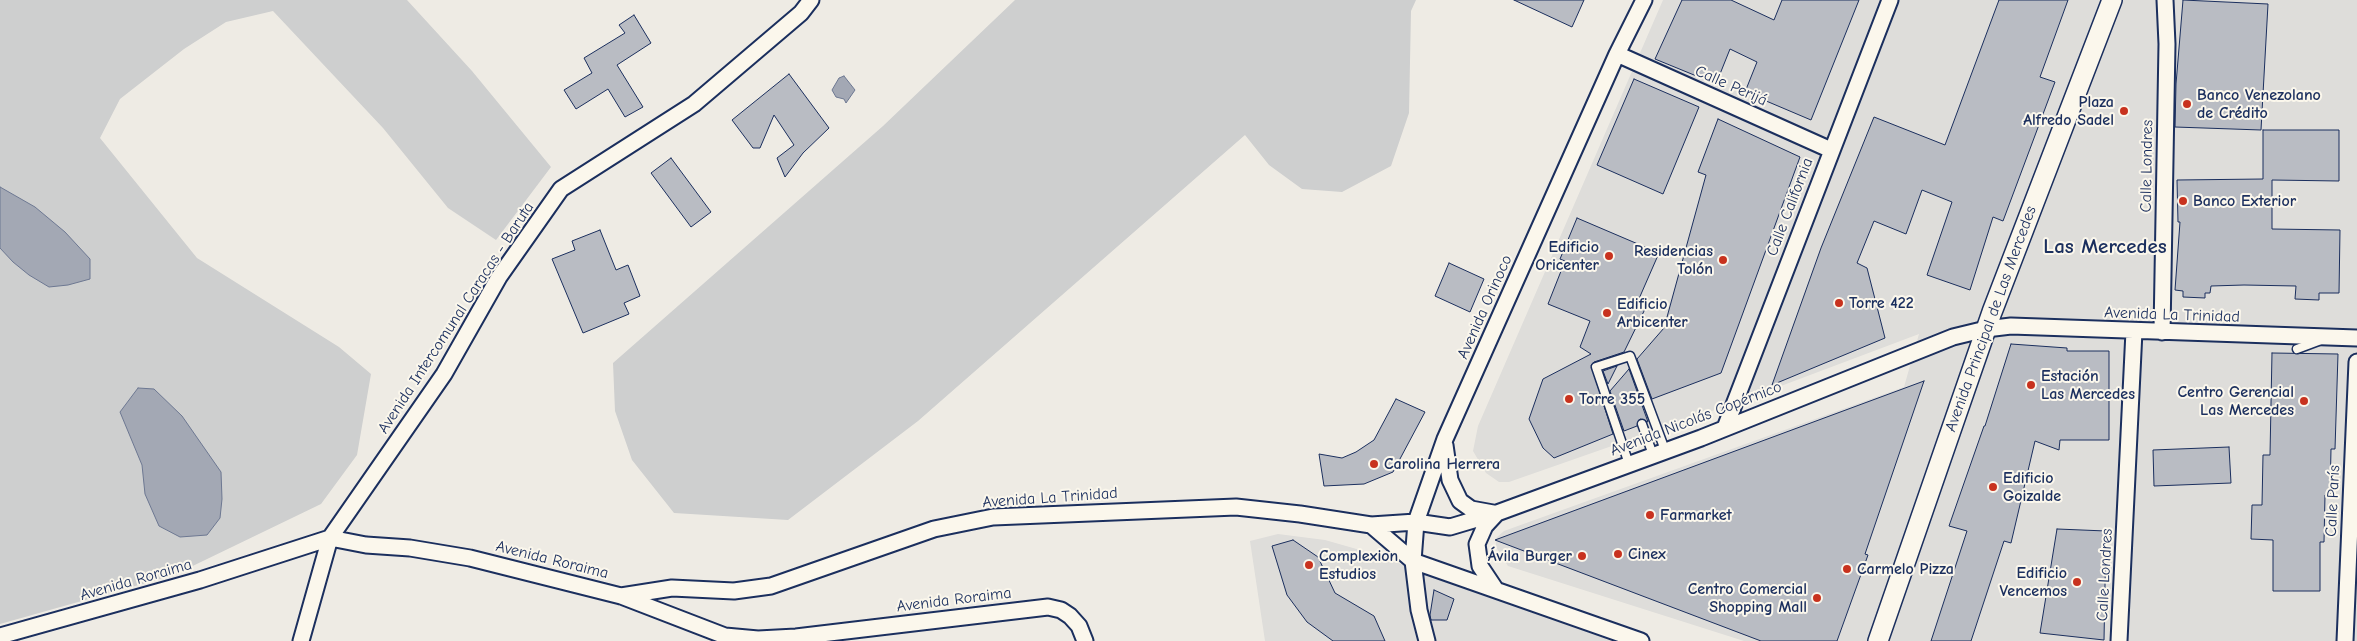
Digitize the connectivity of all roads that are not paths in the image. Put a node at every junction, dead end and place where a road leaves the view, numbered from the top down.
1 (811, 0) edge
2 (1644, 0) edge
3 (1890, 0) edge
4 (2112, 0) edge
5 (2165, 0) edge
6 (1617, 54) junction
7 (1831, 150) junction
8 (1986, 329) junction
9 (2134, 331) junction
10 (2162, 332) junction
11 (2327, 338) junction
12 (2357, 338) edge
13 (2297, 349) dead end
14 (2357, 362) edge
15 (1642, 424) dead end
16 (1726, 428) junction
17 (1445, 439) junction
18 (1659, 453) junction
19 (1629, 464) junction
20 (1497, 513) junction
21 (1416, 522) junction
22 (1371, 525) junction
23 (330, 538) junction
24 (1413, 561) junction
25 (1496, 590) junction
26 (621, 596) junction
27 (0, 636) edge
28 (301, 641) edge
29 (1085, 641) edge
30 (1427, 641) edge
31 (1640, 641) edge
32 (1878, 641) edge
33 (2119, 641) edge
34 (2344, 641) edge

1 - 23 street, Avenida Intercomunal Caracas - Baruta
2 - 6 street, Avenida Orinoco
3 - 7 street, Calle California
4 - 8 street, Avenida Principal de Las Mercedes
5 - 10 street, Calle Londres
6 - 7 street, Calle Perijá
6 - 17 street, Avenida Orinoco
7 - 16 street, Calle California
8 - 9 street, Avenida La Trinidad
8 - 16 street, Avenida Nicolás Copérnico
8 - 32 street, Avenida Principal de Las Mercedes
9 - 10 street, Avenida La Trinidad
9 - 33 street, Calle Londres
10 - 11 street, Avenida La Trinidad
11 - 12 street, Avenida La Trinidad
11 - 13 lane
14 - 34 street, Calle París
15 - 18 lane
16 - 18 street, Avenida Nicolás Copérnico
17 - 20 street
17 - 21 street, Avenida Orinoco
18 - 19 street, Avenida Nicolás Copérnico
18 - 19 lane
19 - 20 street, Avenida Nicolás Copérnico
20 - 21 street, Avenida Nicolás Copérnico
20 - 25 street
21 - 22 street, Avenida La Trinidad
21 - 24 street, Avenida Orinoco
22 - 24 street
22 - 26 street, Avenida La Trinidad
23 - 26 street, Avenida Roraima
23 - 27 street, Avenida Roraima
23 - 28 street, Avenida Intercomunal Caracas - Baruta
24 - 25 street
24 - 30 street, Avenida Orinoco
25 - 31 street
26 - 29 street, Avenida Roraima

